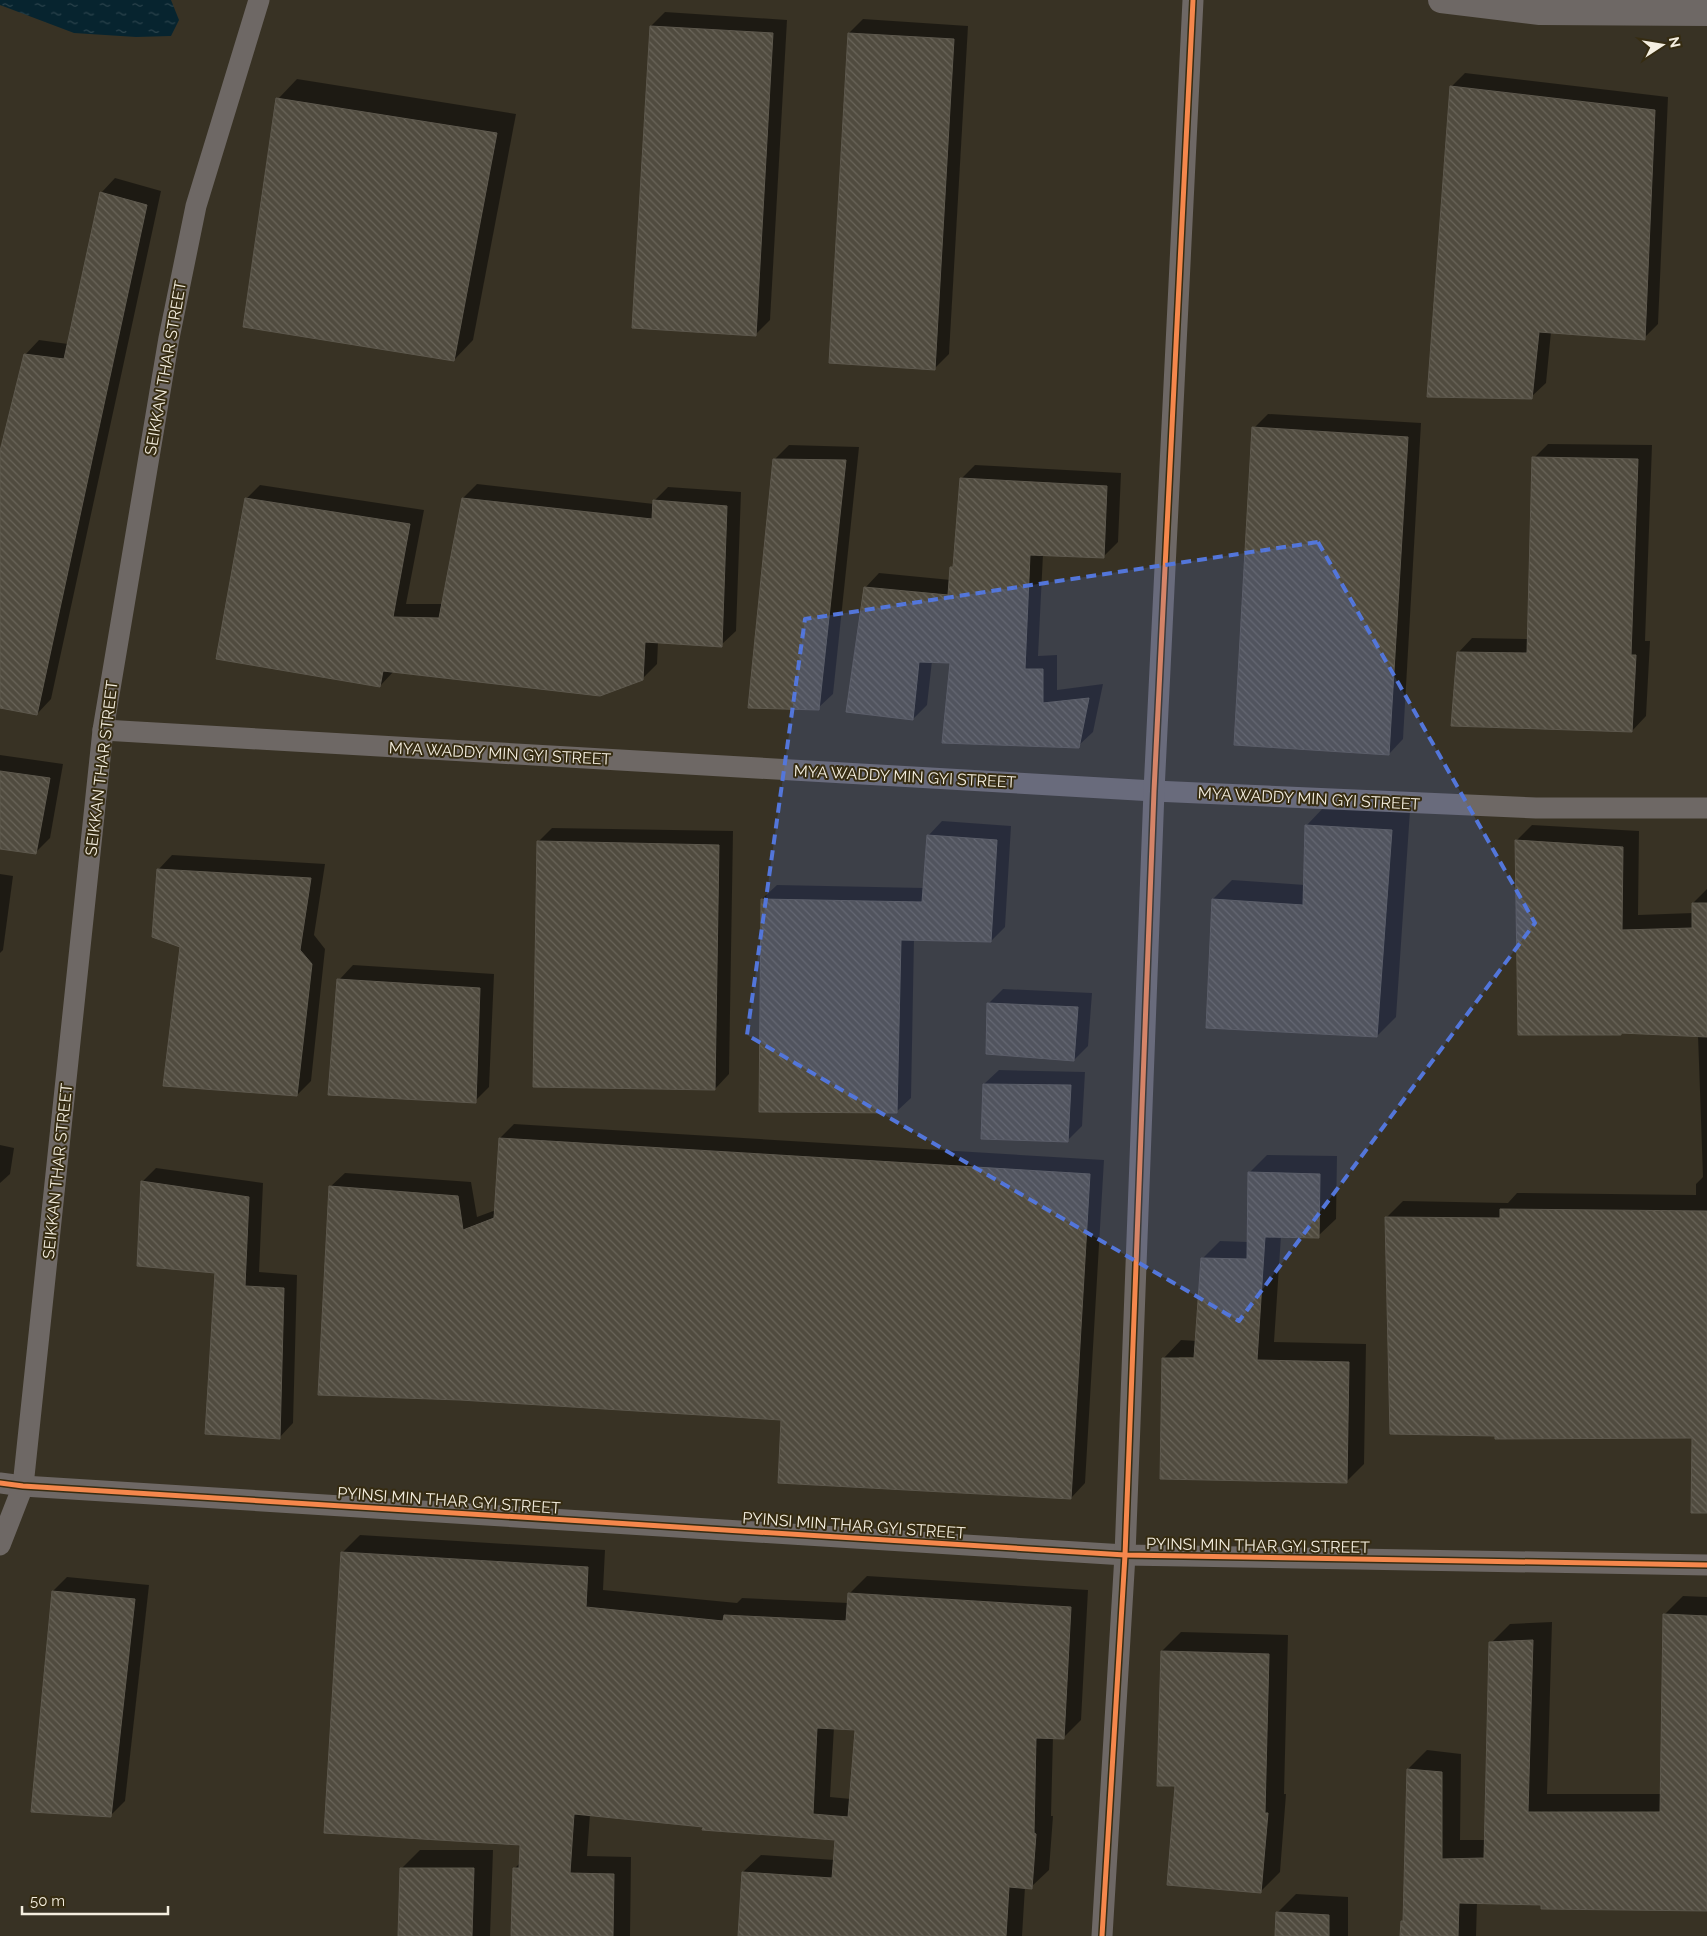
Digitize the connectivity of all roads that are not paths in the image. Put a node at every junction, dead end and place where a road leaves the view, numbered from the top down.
1 (259, 0) edge
2 (1193, 0) edge
3 (1440, 0) edge
4 (1707, 13) edge
5 (103, 730) junction
6 (1154, 790) junction
7 (1707, 808) edge
8 (0, 1482) edge
9 (23, 1486) junction
10 (0, 1545) edge
11 (1125, 1555) junction
12 (1707, 1566) edge
13 (1102, 1936) edge

1 - 5 street, SEIKKAN THAR STREET
2 - 6 street
3 - 4 street
5 - 6 street, MYA WADDY MIN GYI STREET
5 - 9 street, SEIKKAN THAR STREET
6 - 7 street, MYA WADDY MIN GYI STREET
6 - 11 street
8 - 9 street, PYINSI MIN THAR GYI STREET
9 - 10 street, SEIKKAN THAR STREET
9 - 11 street, PYINSI MIN THAR GYI STREET
11 - 12 street, PYINSI MIN THAR GYI STREET
11 - 13 street

